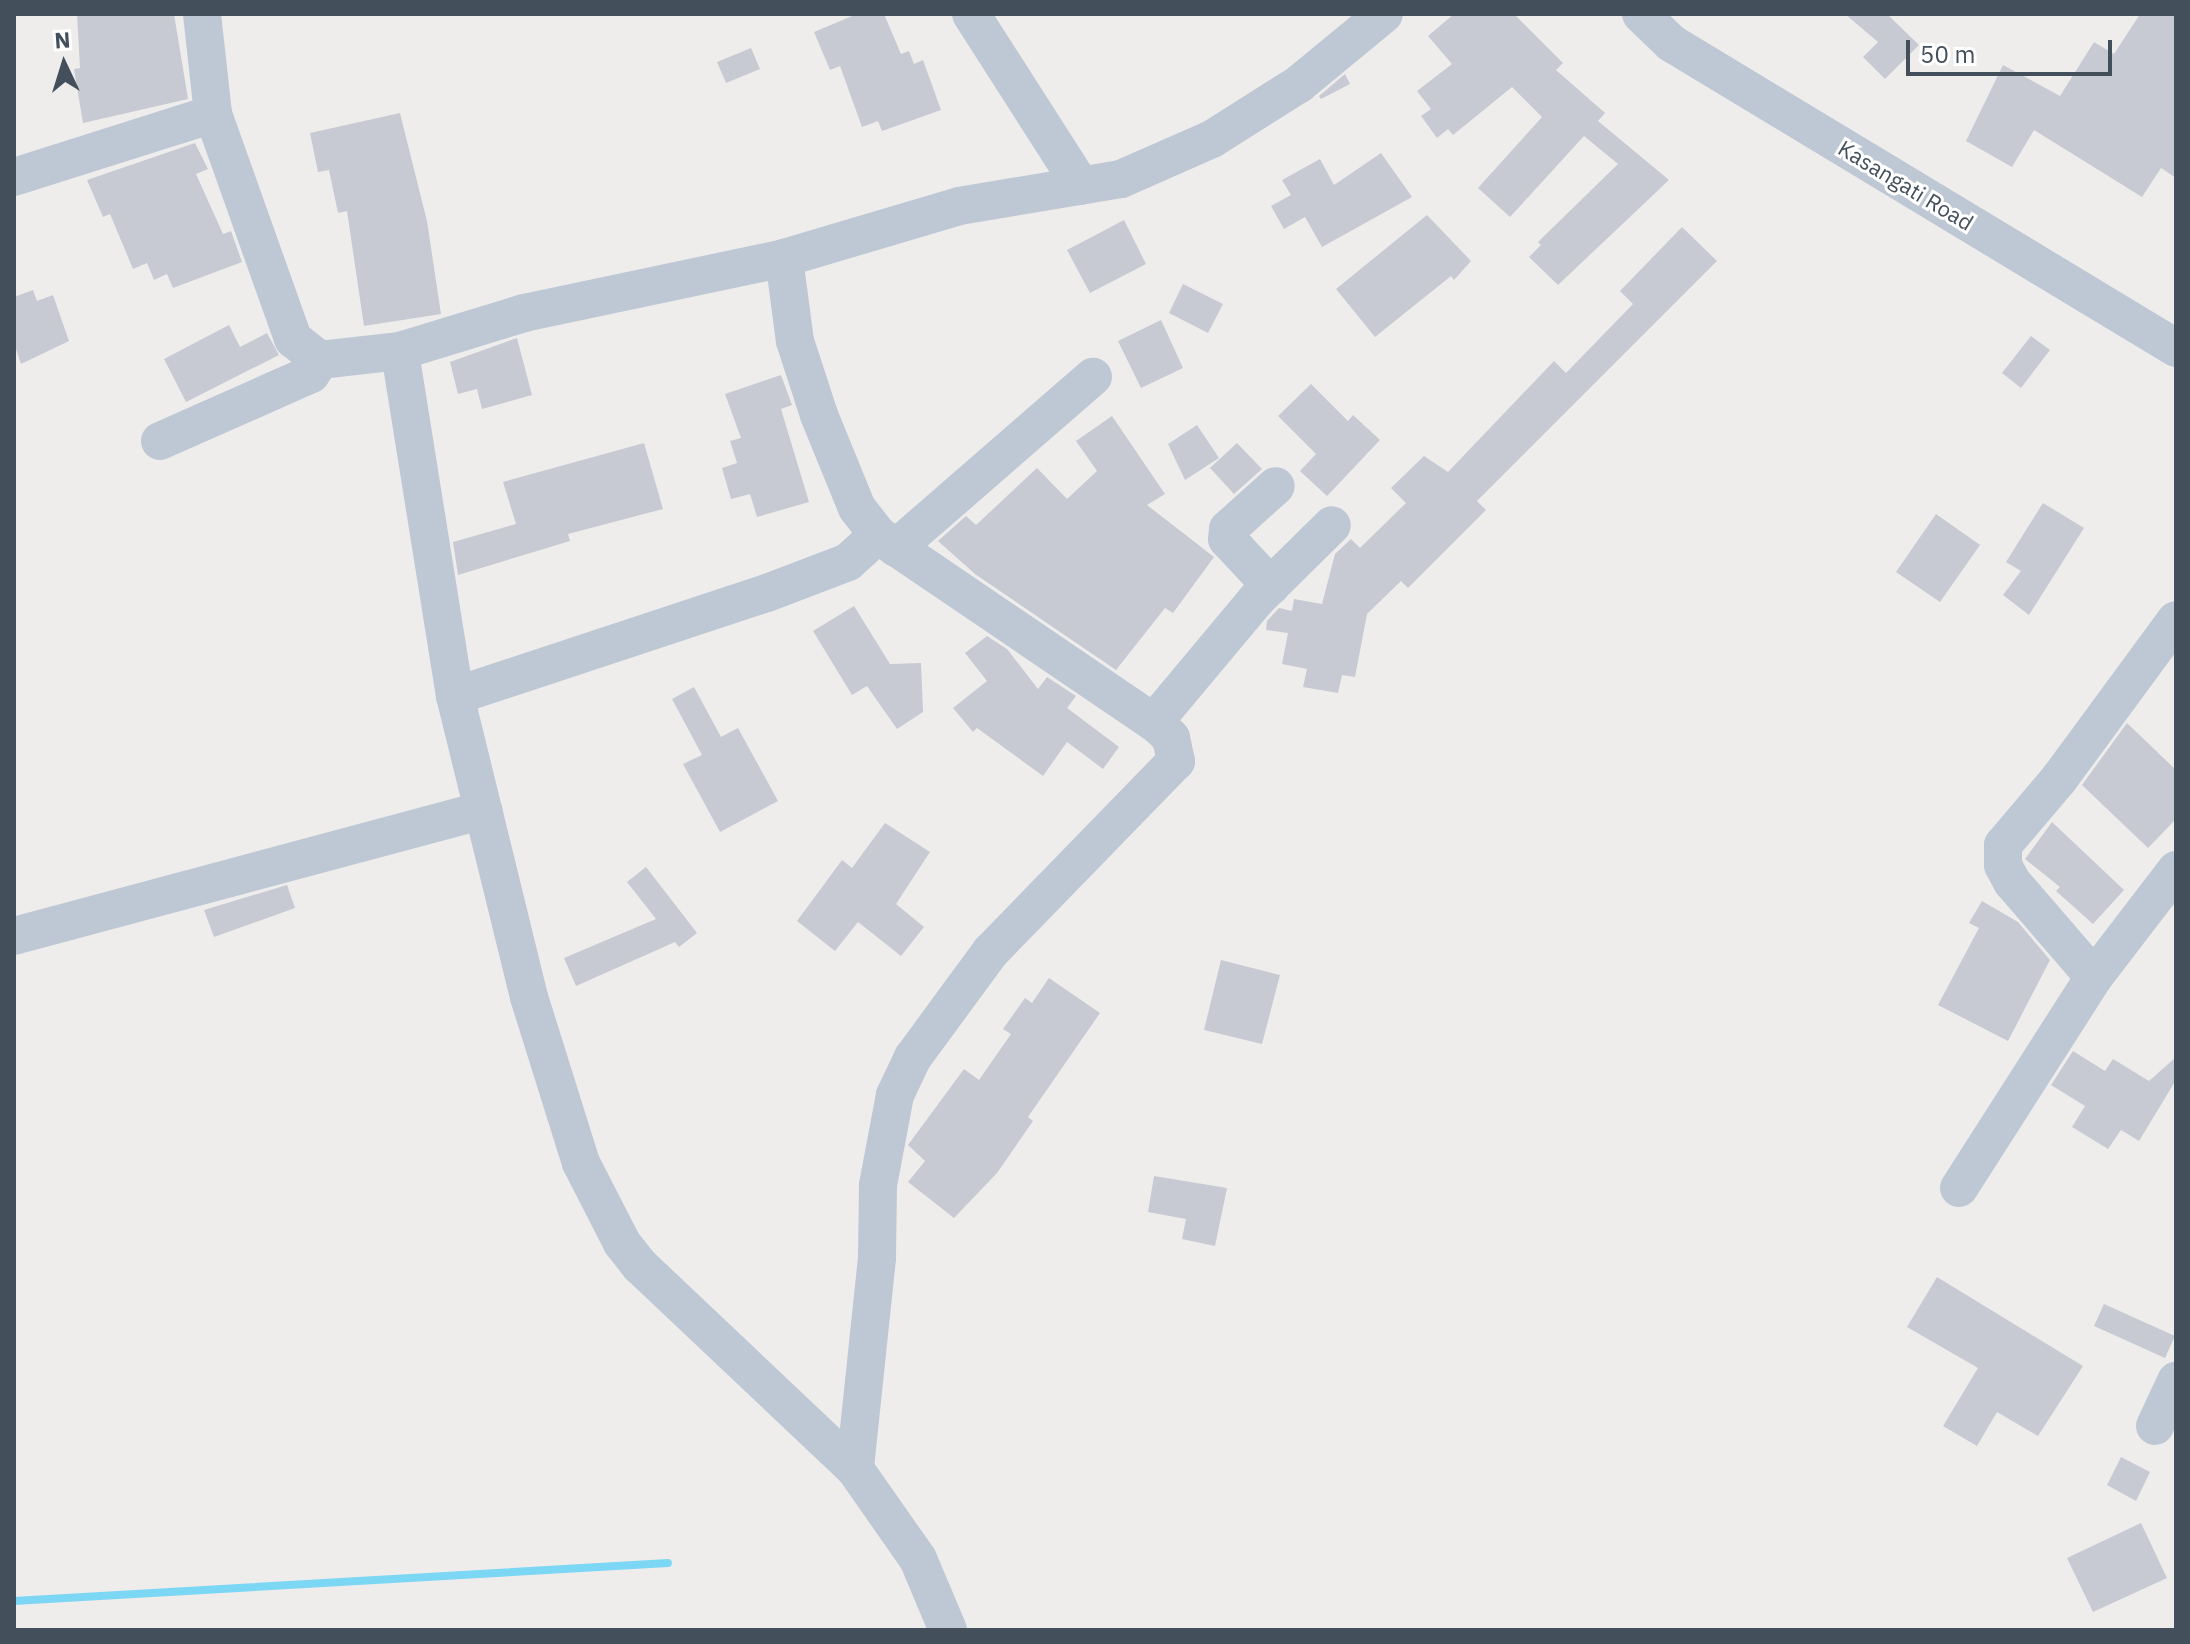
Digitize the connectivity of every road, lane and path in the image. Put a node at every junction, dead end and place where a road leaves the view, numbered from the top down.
1 (202, 14) edge
2 (971, 14) edge
3 (1384, 14) edge
4 (1641, 14) edge
5 (213, 114) junction
6 (14, 177) edge
7 (1081, 186) junction
8 (784, 258) junction
9 (2176, 348) edge
10 (400, 351) junction
11 (320, 360) junction
12 (1093, 377) dead end
13 (160, 441) dead end
14 (1276, 486) dead end
15 (1332, 525) dead end
16 (887, 542) junction
17 (1271, 586) junction
18 (2176, 620) edge
19 (455, 696) junction
20 (1154, 722) junction
21 (483, 810) junction
22 (2176, 870) edge
23 (14, 936) edge
24 (2094, 977) junction
25 (1959, 1188) dead end
26 (2176, 1381) edge
27 (2155, 1426) dead end
28 (855, 1469) junction
29 (948, 1630) edge

1 - 5 street
2 - 7 street
3 - 7 street
4 - 9 street, Kasangati Road
5 - 6 street
5 - 11 street
7 - 8 street
8 - 10 street
8 - 16 street
10 - 11 street
10 - 19 street
11 - 13 street
12 - 16 street
14 - 17 street
15 - 17 street
16 - 19 street
16 - 20 street
17 - 20 street
18 - 24 street
19 - 21 street
20 - 28 street
21 - 23 street
21 - 28 street
22 - 24 street
24 - 25 street
26 - 27 street
28 - 29 street

